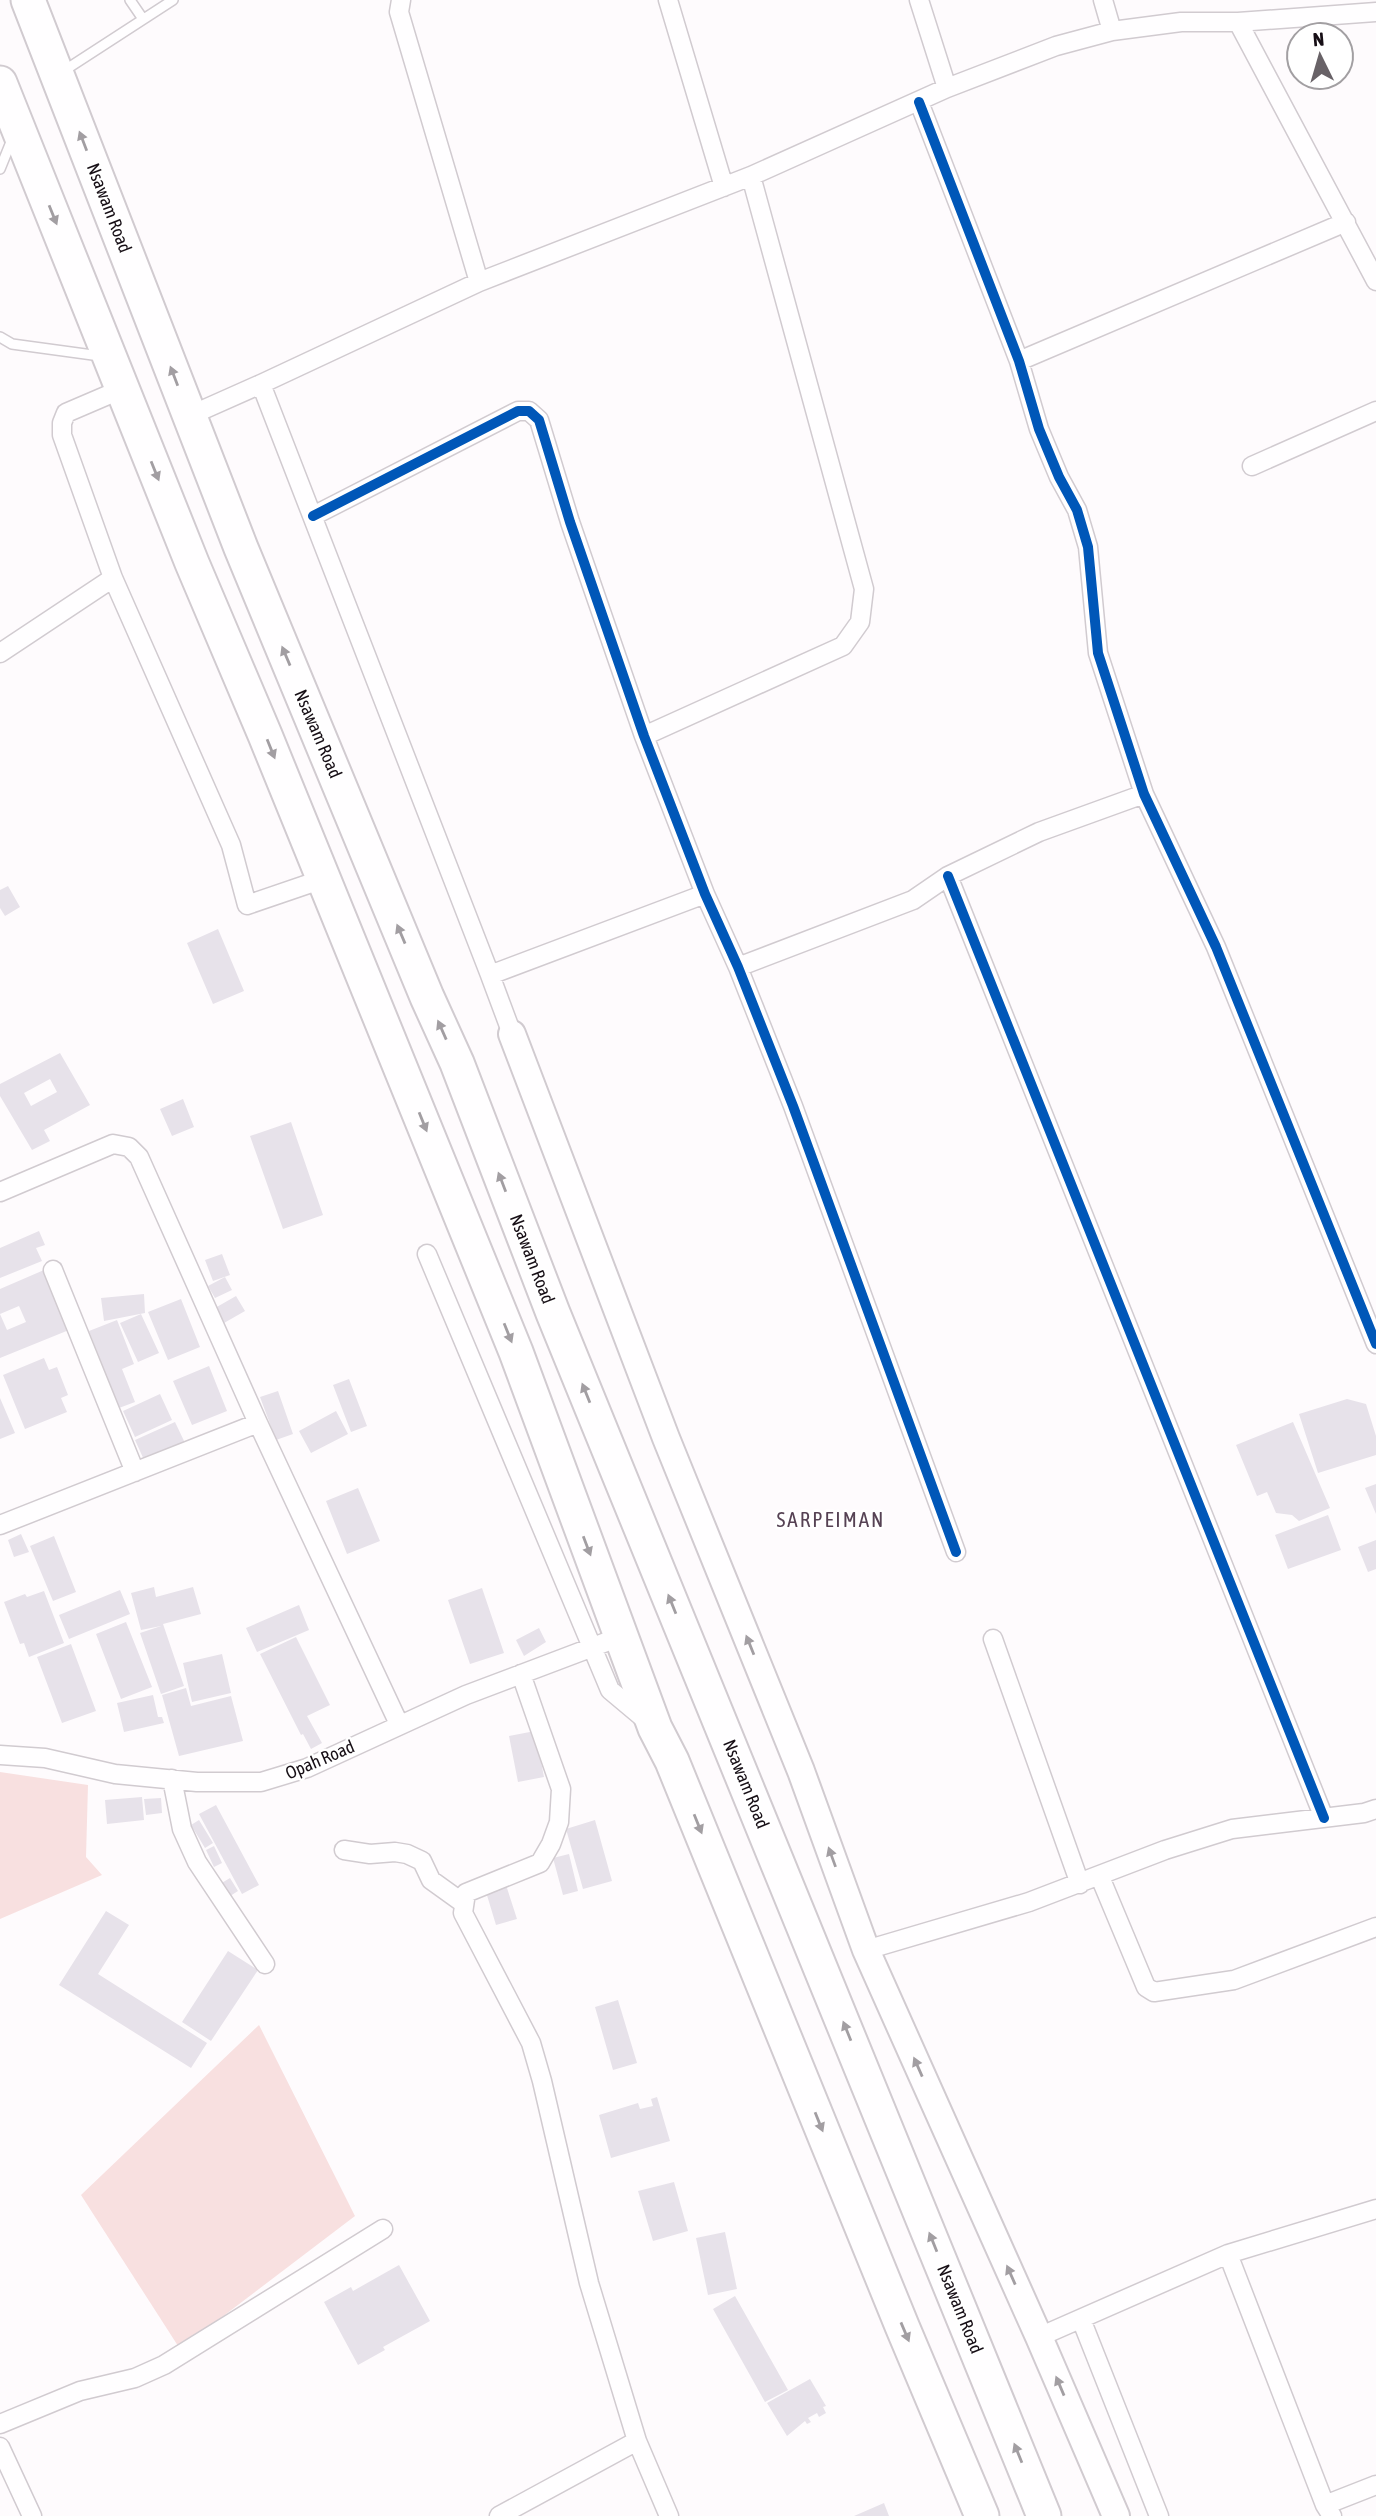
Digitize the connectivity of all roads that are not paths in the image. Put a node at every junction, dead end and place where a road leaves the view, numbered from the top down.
1 (28, 0) edge
2 (130, 0) edge
3 (173, 0) edge
4 (401, 0) edge
5 (668, 0) edge
6 (919, 0) edge
7 (1103, 0) edge
8 (1376, 12) edge
9 (143, 19) junction
10 (1238, 22) junction
11 (1112, 31) junction
12 (58, 75) junction
13 (0, 83) edge
14 (947, 88) junction
15 (919, 102) junction
16 (17, 126) junction
17 (0, 169) edge
18 (751, 176) junction
19 (724, 187) junction
20 (1346, 222) junction
21 (1376, 281) edge
22 (479, 282) junction
23 (0, 337) edge
24 (12, 344) junction
25 (0, 348) edge
26 (110, 358) junction
27 (1019, 361) junction
28 (261, 384) junction
29 (122, 389) junction
30 (1376, 411) edge
31 (189, 416) junction
32 (1252, 466) dead end
33 (313, 516) junction
34 (113, 578) junction
35 (0, 653) edge
36 (644, 736) junction
37 (1144, 794) junction
38 (948, 876) junction
39 (323, 879) junction
40 (705, 894) junction
41 (738, 967) junction
42 (490, 975) junction
43 (512, 1034) joint
44 (0, 1192) edge
45 (427, 1254) dead end
46 (53, 1270) dead end
47 (1376, 1344) edge
48 (258, 1423) junction
49 (135, 1472) junction
50 (0, 1525) edge
51 (956, 1552) dead end
52 (993, 1639) dead end
53 (608, 1642) junction
54 (521, 1674) junction
55 (399, 1724) junction
56 (0, 1755) edge
57 (172, 1779) junction
58 (1376, 1809) edge
59 (1324, 1818) junction
60 (344, 1850) dead end
61 (1100, 1877) junction
62 (1080, 1884) junction
63 (463, 1903) junction
64 (1376, 1927) edge
65 (866, 1950) junction
66 (265, 1964) dead end
67 (1376, 2209) edge
68 (383, 2229) dead end
69 (1228, 2254) junction
70 (1082, 2319) junction
71 (1039, 2337) junction
72 (0, 2424) edge
73 (637, 2441) junction
74 (0, 2447) edge
75 (1376, 2485) edge
76 (1329, 2510) edge
77 (32, 2516) edge
78 (499, 2516) edge
79 (669, 2516) edge
80 (982, 2516) edge
81 (1044, 2516) edge
82 (1116, 2516) edge
83 (1159, 2516) edge

1 - 12 highway, Nsawam Road
2 - 9 lane
3 - 9 lane
4 - 22 street
5 - 19 street
6 - 14 street
7 - 11 street
8 - 10 street
9 - 12 lane
10 - 11 street
10 - 20 street
11 - 14 street
31 -> 12 highway, Nsawam Road
13 - 16 highway
14 - 15 street
15 - 18 street
15 - 27 street
16 - 17 lane
16 -> 26 highway
18 - 19 street
18 - 36 street
19 - 22 street
20 - 21 street
20 - 27 street
22 - 28 street
23 - 24 lane
24 - 25 lane
24 - 26 lane
26 - 29 highway
27 - 37 street
28 - 31 street
28 - 33 street
29 - 34 street
29 -> 39 highway
30 - 32 street
81 -> 31 highway, Nsawam Road
33 - 36 street
33 - 42 street
34 - 35 street
34 - 39 street
36 - 40 street
37 - 38 street
37 - 47 street
38 - 41 street
38 - 59 street
39 -> 53 highway
40 - 41 street
40 - 42 street
41 - 51 street
42 - 43 street
65 -> 43 main road
44 - 48 street
45 - 53 street
46 - 49 street
48 - 49 street
48 - 55 street
49 - 50 street
52 - 62 street
53 - 54 street, Opah Road
53 -> 80 highway
54 - 55 street, Opah Road
54 - 63 street
55 - 57 street, Opah Road
56 - 57 street, Opah Road
57 - 66 street
58 - 59 street
59 - 61 street
60 - 63 street
61 - 62 street
61 - 64 street
62 - 65 street
63 - 73 street
71 -> 65 main road
67 - 69 street
68 - 72 street
69 - 70 street
69 - 76 street
70 - 71 street
70 - 83 street
82 -> 71 main road
73 - 78 street
73 - 79 street
74 - 77 street
75 - 76 street

